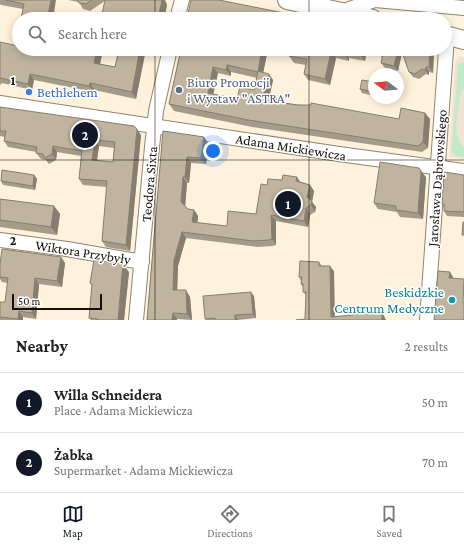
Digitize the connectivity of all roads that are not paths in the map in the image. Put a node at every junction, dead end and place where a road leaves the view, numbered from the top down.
1 (182, 0) edge
2 (287, 0) edge
3 (464, 8) edge
4 (179, 12) edge
5 (341, 12) joint
6 (169, 56) edge
7 (450, 56) edge
8 (0, 103) edge
9 (154, 126) junction
10 (437, 167) junction
11 (464, 171) edge
12 (0, 240) edge
13 (142, 262) junction
14 (136, 320) edge
15 (427, 320) edge

1 - 4 street
2 - 5 main road
3 - 5 street
6 - 9 street, Teodora Sixta
7 - 10 street, Jarosława Dąbrowskiego
8 - 9 street, Adama Mickiewicza
9 - 10 street, Adama Mickiewicza
9 - 13 street, Teodora Sixta
10 - 11 street, Adama Mickiewicza
10 - 15 street, Jarosława Dąbrowskiego
12 - 13 street, Wiktora Przybyły
13 - 14 street, Teodora Sixta

